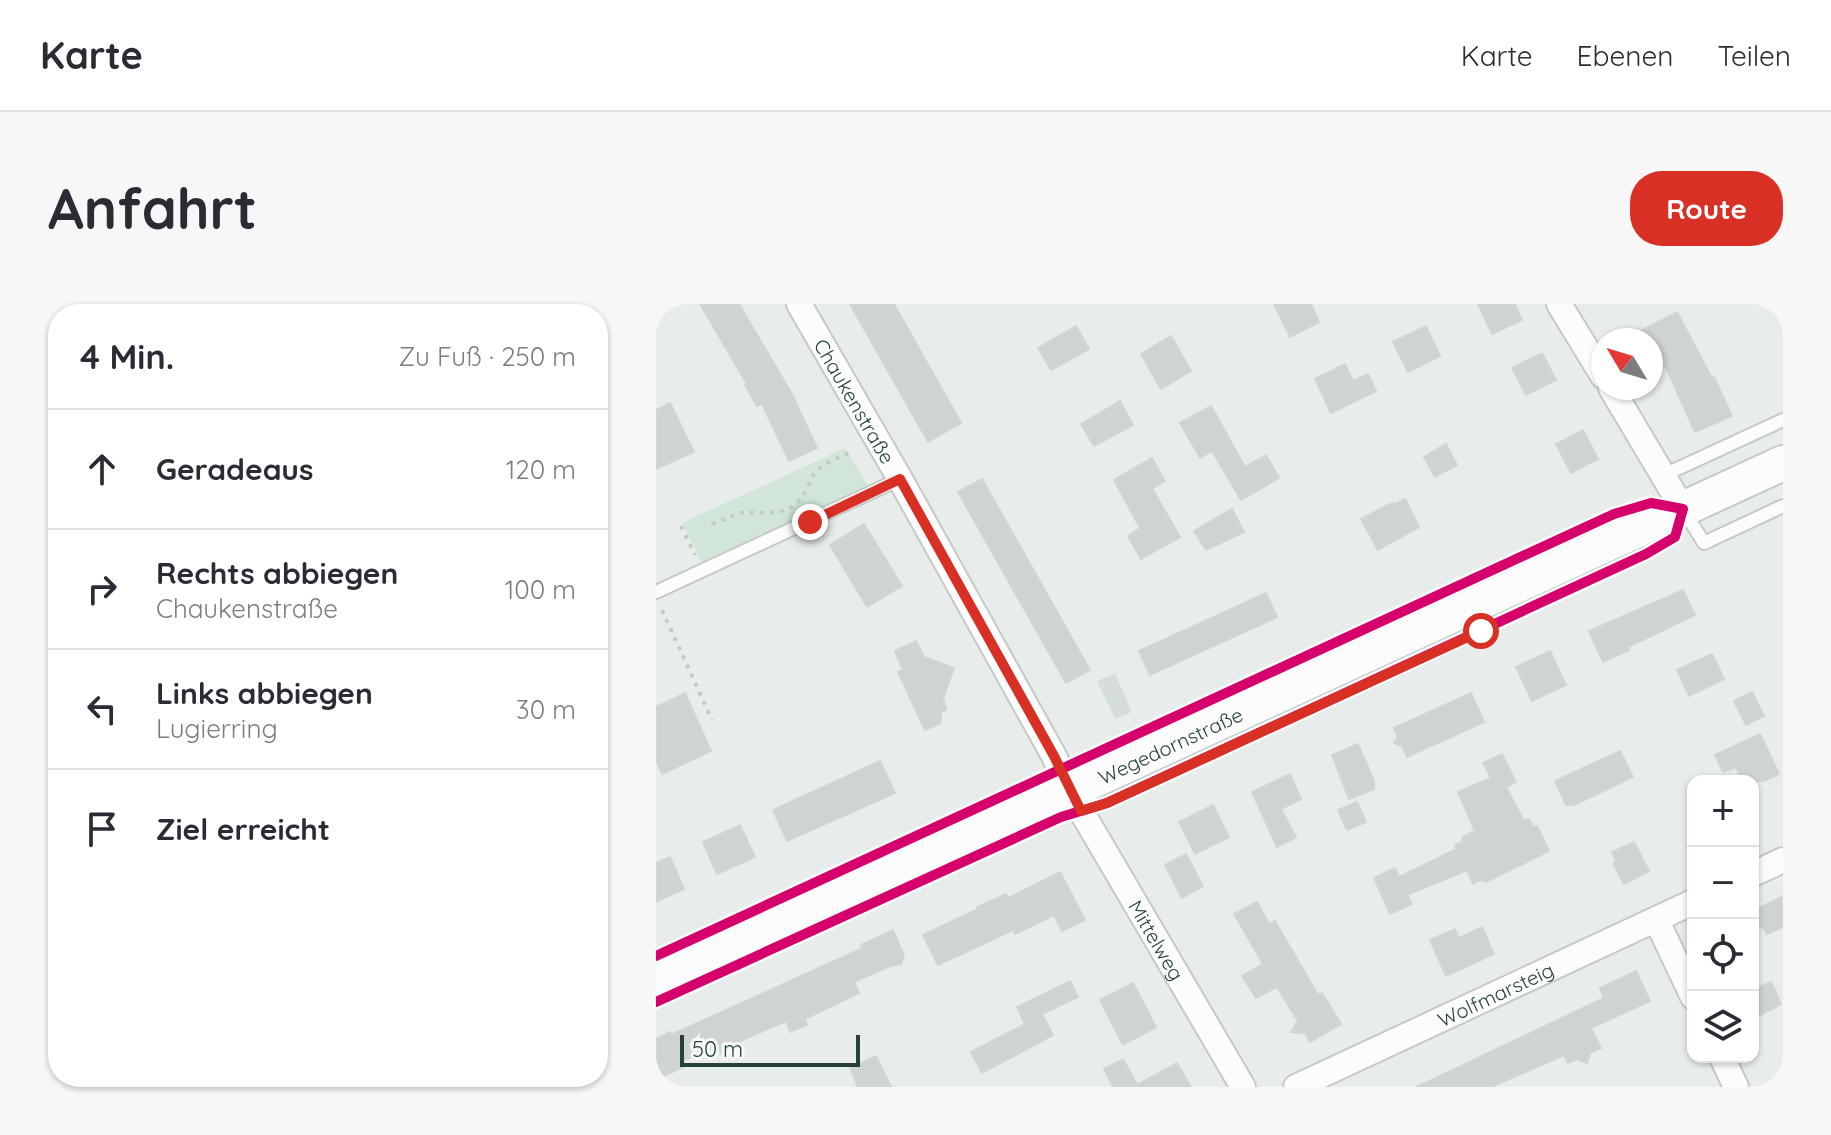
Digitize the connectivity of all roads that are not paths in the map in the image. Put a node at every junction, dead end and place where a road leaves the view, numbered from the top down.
1 (799, 304) edge
2 (1559, 304) edge
3 (1591, 356) edge
4 (1618, 400) edge
5 (1783, 420) edge
6 (1783, 463) edge
7 (1664, 475) junction
8 (900, 479) junction
9 (1783, 506) edge
10 (1683, 509) junction
11 (656, 595) edge
12 (1070, 792) junction
13 (1783, 860) edge
14 (1759, 871) edge
15 (1687, 905) edge
16 (1656, 919) junction
17 (656, 982) edge
18 (1690, 991) edge
19 (1725, 1063) edge
20 (1243, 1087) edge
21 (1296, 1087) edge
22 (1736, 1087) edge

1 - 8 street, Chaukenstraße
2 - 3 street
4 - 7 street
5 - 7 lane
6 - 10 street, Wegedornstraße
7 - 10 street
8 - 11 lane
8 - 12 street, Chaukenstraße
9 - 10 lane
10 - 12 street, Wegedornstraße
12 - 17 street, Wegedornstraße
12 - 20 street, Mittelweg
13 - 14 street
15 - 16 street, Wolfmarsteig
16 - 18 street
16 - 21 street, Wolfmarsteig
19 - 22 street

